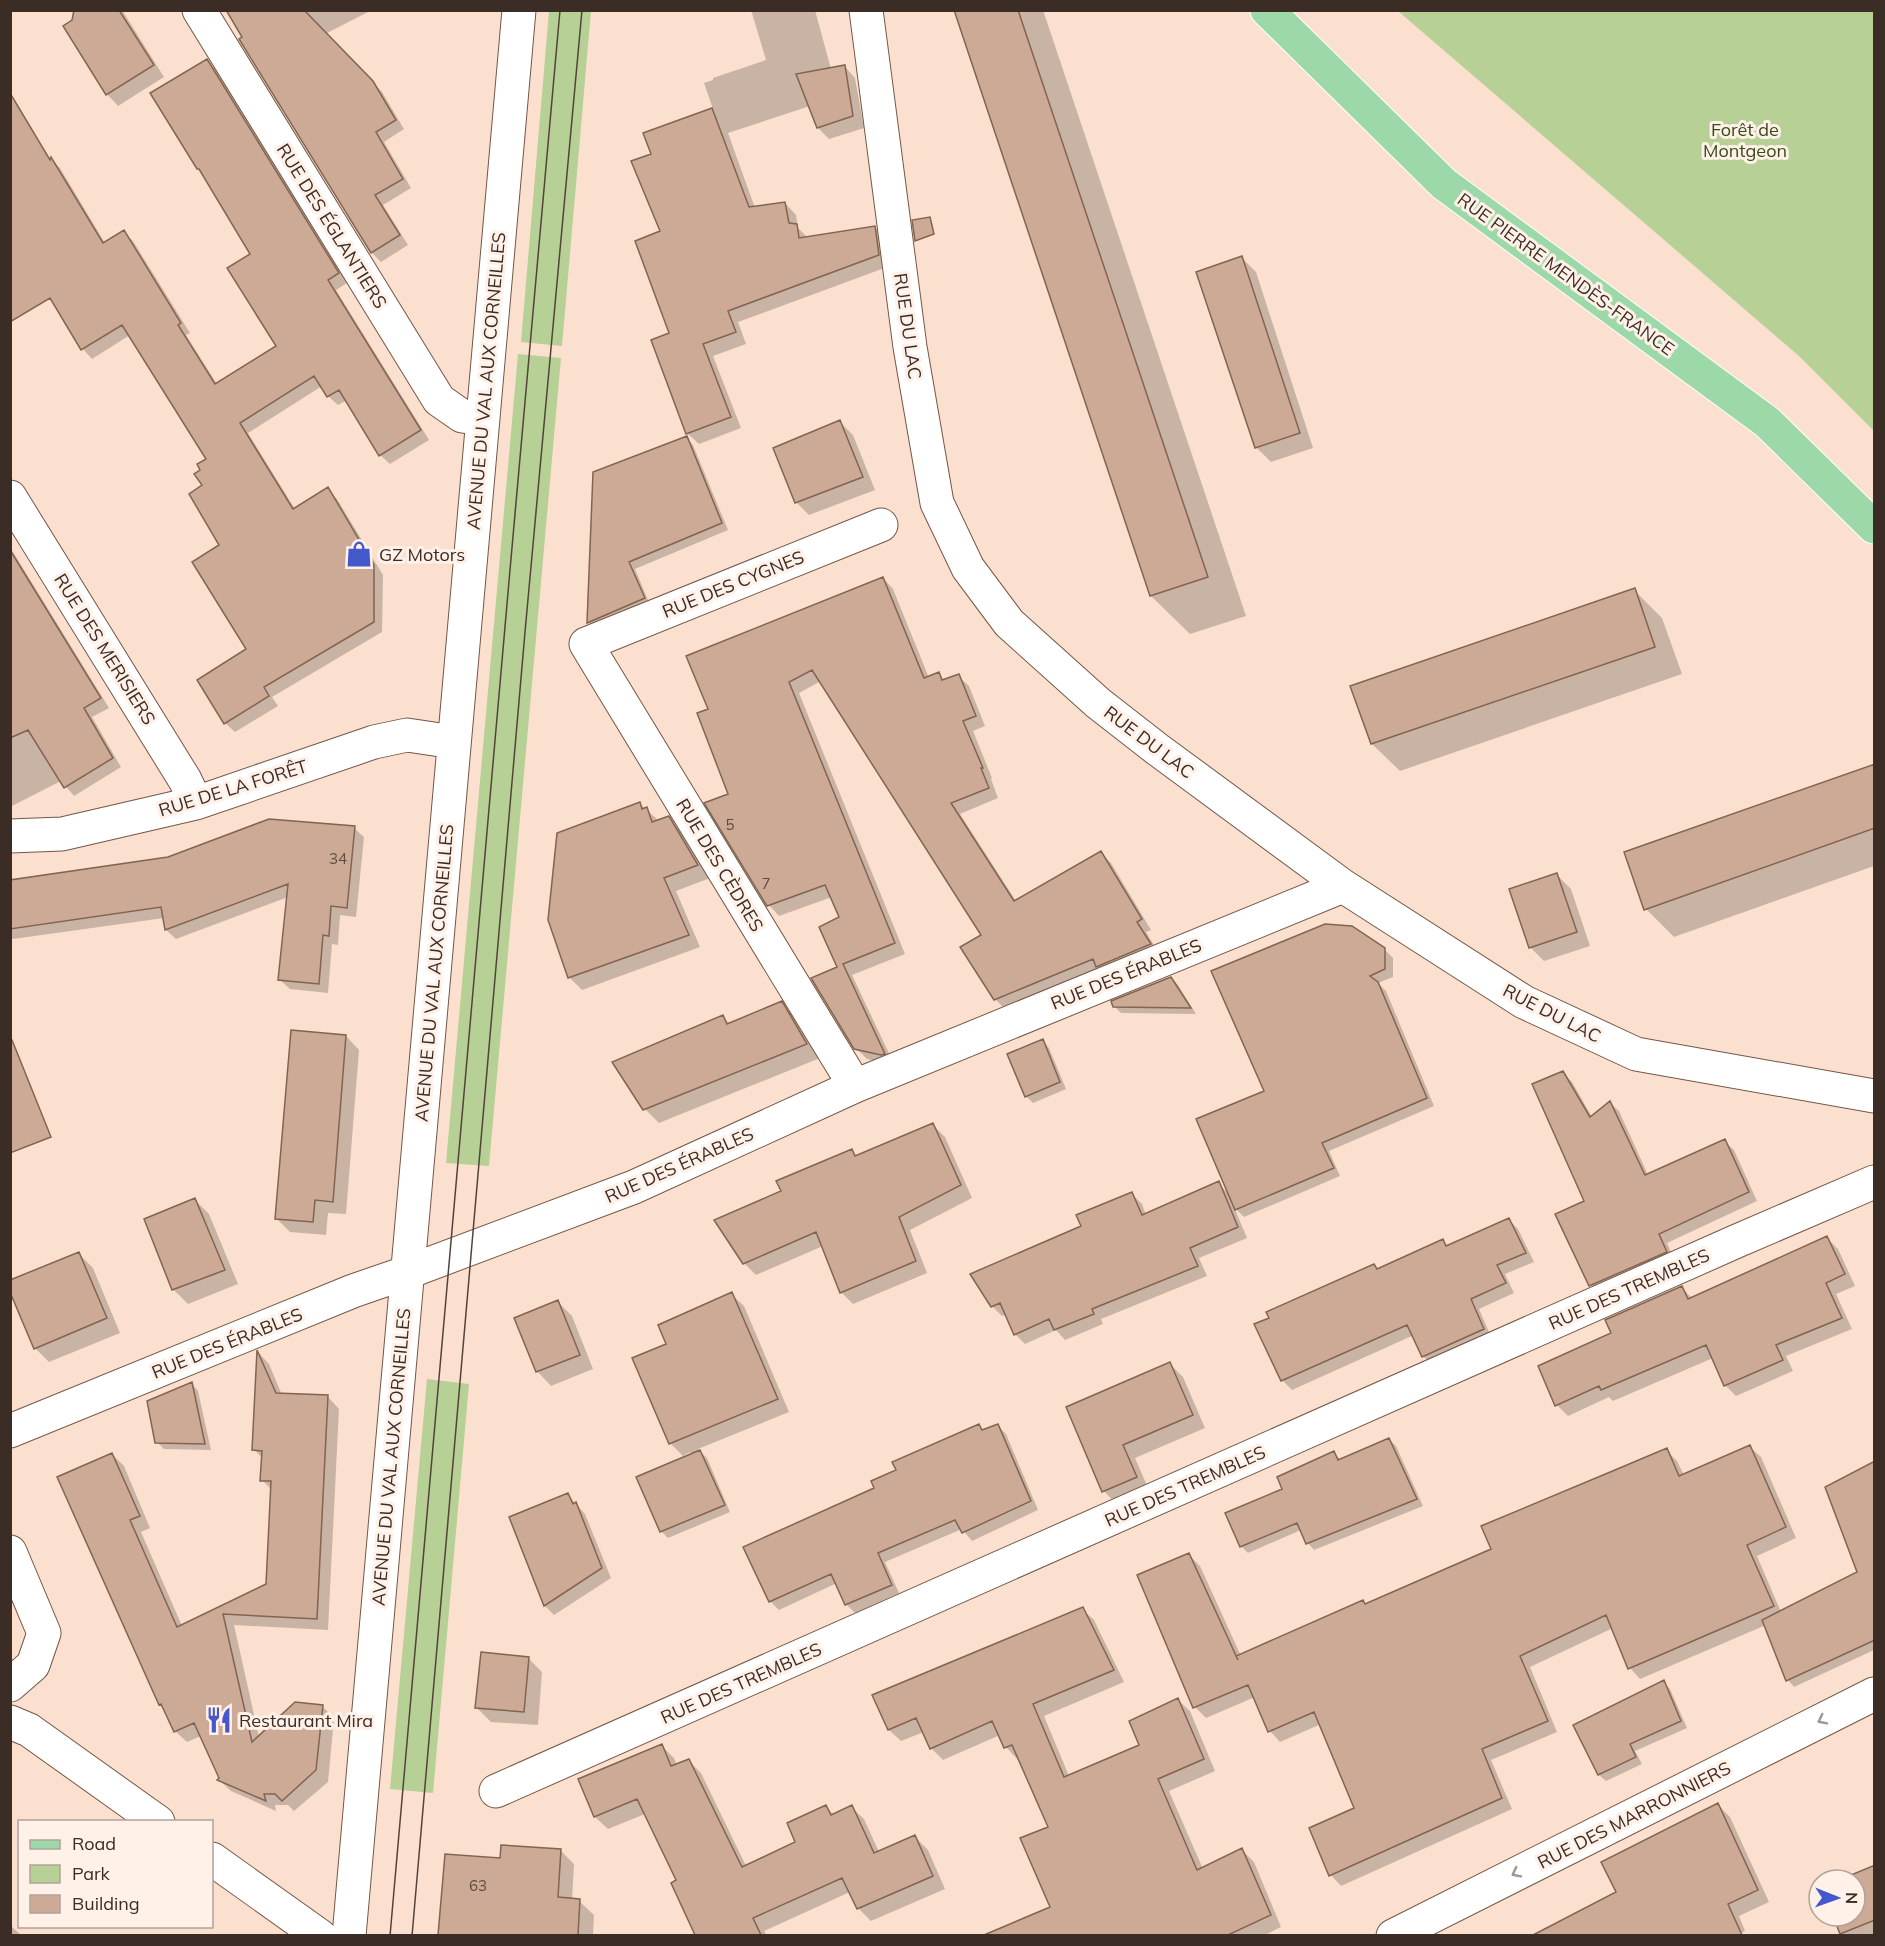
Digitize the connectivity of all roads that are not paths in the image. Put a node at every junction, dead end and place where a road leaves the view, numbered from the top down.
1 (199, 10) edge
2 (519, 10) edge
3 (866, 10) edge
4 (1267, 10) edge
5 (483, 419) junction
6 (10, 497) edge
7 (881, 525) dead end
8 (1875, 527) edge
9 (586, 644) joint
10 (454, 742) junction
11 (196, 803) junction
12 (10, 836) edge
13 (1342, 886) junction
14 (855, 1086) junction
15 (1875, 1096) edge
16 (1875, 1182) edge
17 (408, 1272) junction
18 (10, 1431) edge
19 (10, 1552) edge
20 (10, 1686) edge
21 (1875, 1694) edge
22 (10, 1722) edge
23 (496, 1791) dead end
24 (157, 1820) edge
25 (213, 1860) edge
26 (321, 1935) edge
27 (349, 1935) edge
28 (1393, 1935) edge

1 - 5 street, RUE DES ÉGLANTIERS
2 - 5 street, AVENUE DU VAL AUX CORNEILLES
3 - 13 street, RUE DU LAC
4 - 8 main road, RUE PIERRE MENDÈS-FRANCE
5 - 10 street, AVENUE DU VAL AUX CORNEILLES
6 - 11 street, RUE DES MERISIERS
7 - 9 street, RUE DES CYGNES
9 - 14 street, RUE DES CÈDRES
10 - 11 street, RUE DE LA FORÊT
10 - 17 street, AVENUE DU VAL AUX CORNEILLES
11 - 12 street, RUE DE LA FORÊT
13 - 14 street, RUE DES ÉRABLES
13 - 15 street, RUE DU LAC
14 - 17 street, RUE DES ÉRABLES
16 - 23 street, RUE DES TREMBLES
17 - 18 street, RUE DES ÉRABLES
17 - 27 street, AVENUE DU VAL AUX CORNEILLES
19 - 20 street
21 -> 28 street, RUE DES MARRONNIERS
22 - 24 street
25 - 26 street

